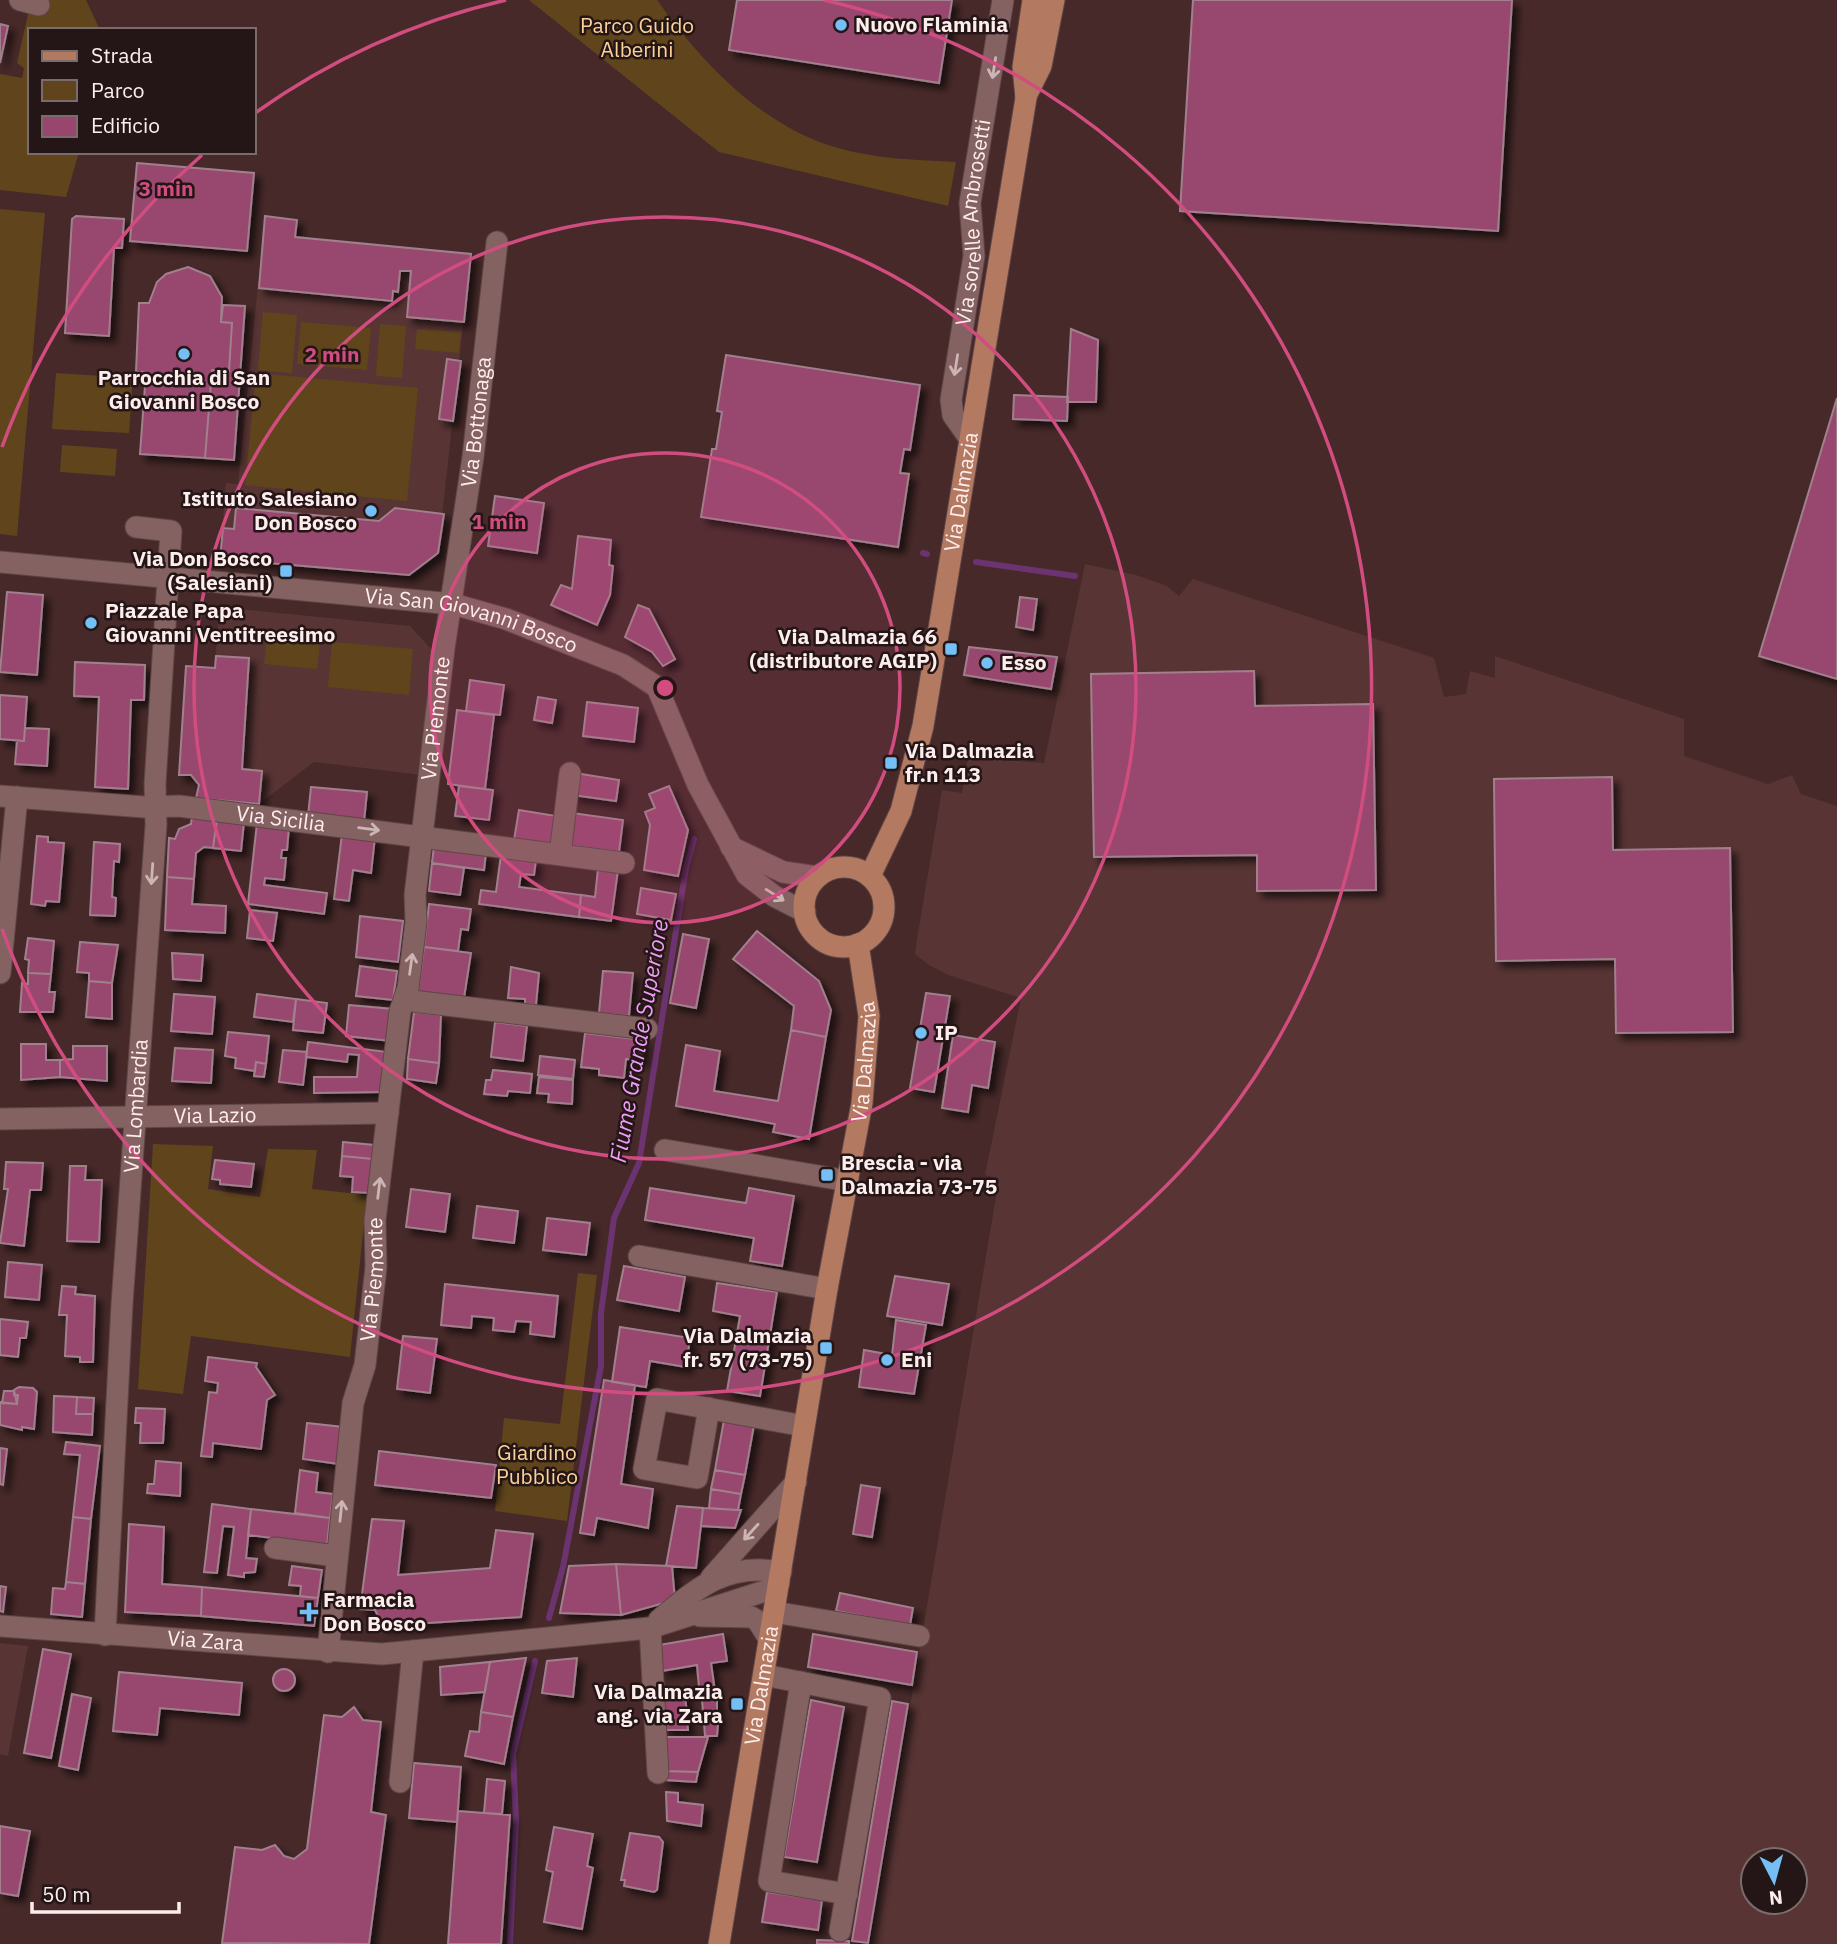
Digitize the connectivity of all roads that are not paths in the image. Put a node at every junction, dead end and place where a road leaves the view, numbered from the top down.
1 (1003, 0) edge
2 (1033, 0) edge
3 (1054, 0) edge
4 (1026, 98) junction
5 (497, 242) dead end
6 (970, 439) junction
7 (136, 527) dead end
8 (0, 562) edge
9 (168, 576) junction
10 (453, 604) junction
11 (570, 773) dead end
12 (8, 796) edge
13 (155, 805) junction
14 (422, 836) junction
15 (731, 847) junction
16 (560, 854) junction
17 (624, 863) dead end
18 (870, 876) junction
19 (817, 877) junction
20 (804, 912) junction
21 (858, 944) junction
22 (0, 972) edge
23 (404, 1000) junction
24 (647, 1029) dead end
25 (388, 1113) junction
26 (136, 1117) junction
27 (0, 1119) edge
28 (665, 1150) dead end
29 (848, 1181) junction
30 (639, 1256) dead end
31 (827, 1289) junction
32 (709, 1408) dead end
33 (804, 1426) junction
34 (796, 1482) junction
35 (275, 1548) dead end
36 (336, 1556) junction
37 (780, 1577) junction
38 (706, 1583) junction
39 (774, 1612) junction
40 (684, 1617) junction
41 (0, 1626) edge
42 (650, 1628) junction
43 (105, 1635) junction
44 (919, 1636) dead end
45 (769, 1639) junction
46 (414, 1651) junction
47 (328, 1652) junction
48 (764, 1675) junction
49 (801, 1682) junction
50 (659, 1773) dead end
51 (400, 1782) dead end
52 (847, 1894) junction
53 (841, 1931) dead end
54 (719, 1944) edge

1 -> 6 street, Via sorelle Ambrosetti
2 - 4 main road, Via Dalmazia
3 - 4 main road, Via Dalmazia
4 - 6 main road, Via Dalmazia
5 - 10 street, Via Bottonaga
6 - 18 main road, Via Dalmazia
7 - 9 street, Via Lombardia
8 - 9 street, Via San Giovanni Bosco
9 - 10 street, Via San Giovanni Bosco
9 - 13 street, Via Lombardia
10 - 14 street, Via Piemonte
10 - 15 street, Via San Giovanni Bosco
11 - 16 street
12 - 13 street, Via Sicilia
12 - 22 street
13 -> 14 street, Via Sicilia
13 -> 26 street, Via Lombardia
14 - 16 street, Via Sicilia
23 -> 14 street, Via Piemonte
15 - 19 street
15 -> 20 street, Via San Giovanni Bosco
16 - 17 street, Via Sicilia
18 - 19 main road
18 - 21 main road
19 - 20 main road
20 - 21 main road
21 - 29 main road, Via Dalmazia
23 - 24 street
23 - 25 street, Via Piemonte
25 - 26 street, Via Lazio
36 -> 25 street, Via Piemonte
26 - 27 street, Via Lazio
26 - 43 street, Via Lombardia
28 - 29 street
29 - 31 main road, Via Dalmazia
30 - 31 street
31 - 33 main road, Via Dalmazia
32 - 33 street
33 - 34 main road, Via Dalmazia
34 - 37 main road, Via Dalmazia
34 -> 38 street
35 - 36 street
36 - 47 street, Via Piemonte
37 - 38 street
37 - 39 main road, Via Dalmazia
37 - 40 street, Via Zara
38 - 42 street
39 - 44 street
39 - 45 main road, Via Dalmazia
40 - 42 street, Via Zara
40 - 45 street, Via Zara
41 - 43 street, Via Zara
42 - 46 street, Via Zara
42 - 50 street
43 - 47 street, Via Zara
45 - 48 main road, Via Dalmazia
46 - 47 street, Via Zara
46 - 51 street
48 - 49 street
48 - 54 main road, Via Dalmazia
49 - 52 street
49 - 52 street
52 - 53 street

